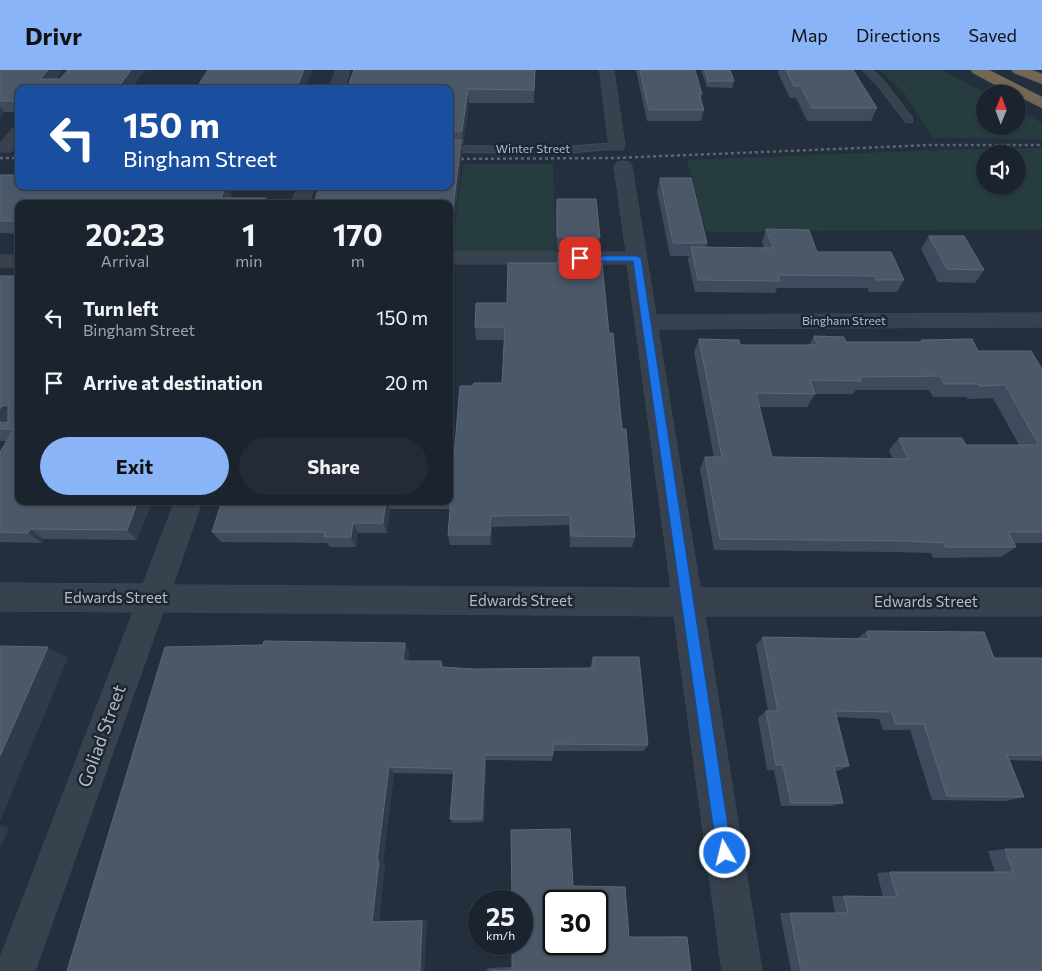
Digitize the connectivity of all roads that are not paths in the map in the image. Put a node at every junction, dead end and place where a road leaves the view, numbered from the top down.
1 (344, 70) edge
2 (607, 70) edge
3 (867, 70) edge
4 (978, 70) edge
5 (1019, 70) edge
6 (1042, 79) edge
7 (338, 85) edge
8 (1042, 103) edge
9 (909, 120) dead end
10 (15, 136) edge
11 (3, 148) edge
12 (453, 150) edge
13 (620, 156) junction
14 (453, 258) edge
15 (636, 258) junction
16 (0, 261) edge
17 (15, 261) edge
18 (646, 322) junction
19 (1039, 324) edge
20 (188, 505) edge
21 (0, 598) edge
22 (153, 598) junction
23 (688, 602) junction
24 (1042, 602) edge
25 (15, 971) edge
26 (742, 971) edge

1 - 7 street
2 - 13 street
3 - 9 lane
4 - 8 highway
5 - 6 highway
10 - 11 street
12 - 13 lane, Winter Street
13 - 15 street
14 - 15 street
15 - 18 street
16 - 17 street
18 - 19 street, Bingham Street
18 - 23 street
20 - 22 street, Goliad Street
21 - 22 street, Edwards Street
22 - 23 street, Edwards Street
22 - 25 street, Goliad Street
23 - 24 street, Edwards Street
23 - 26 street

